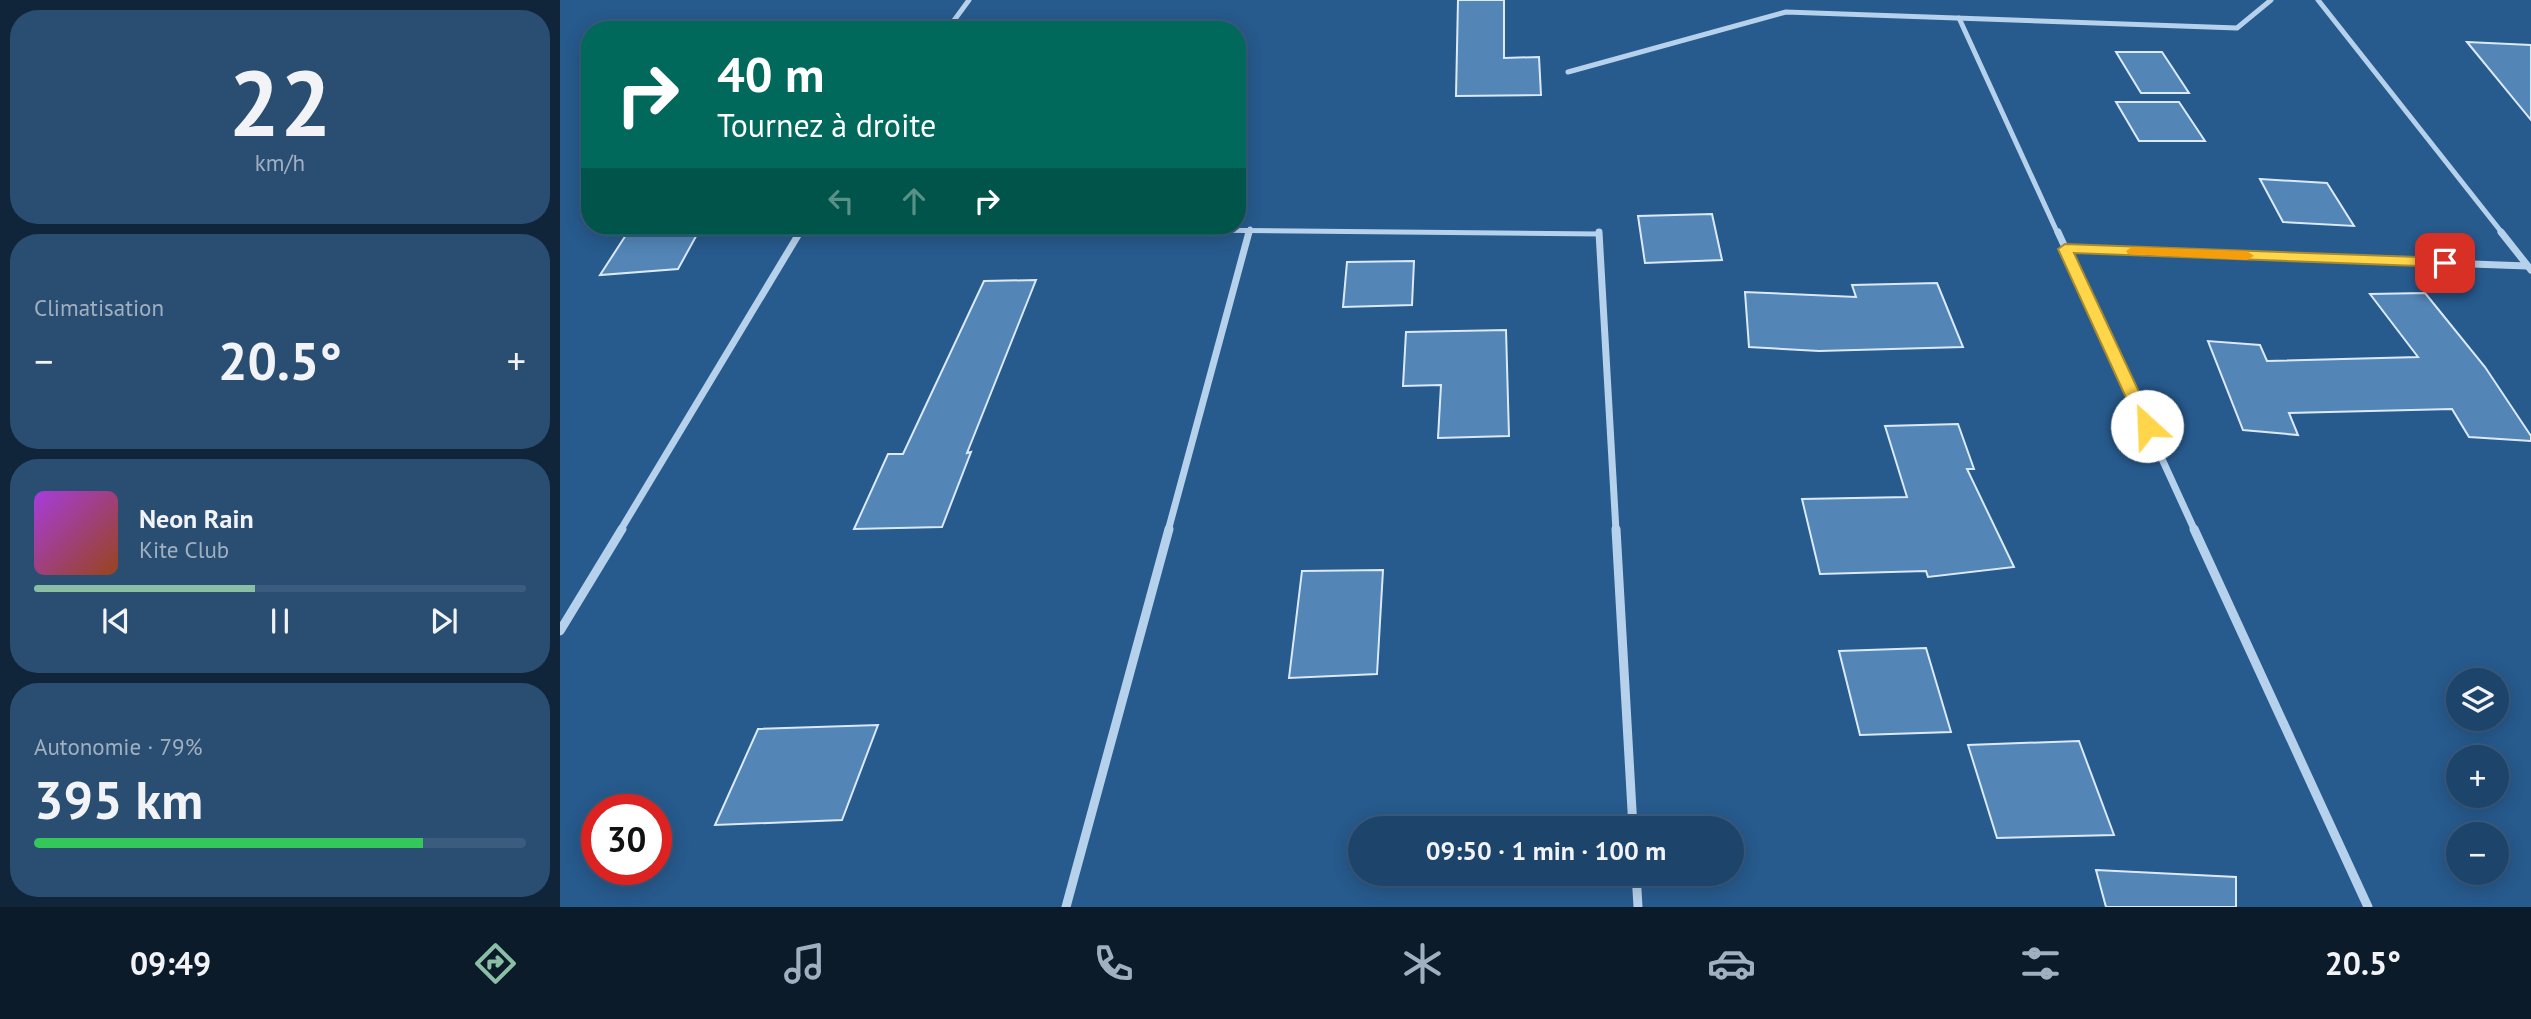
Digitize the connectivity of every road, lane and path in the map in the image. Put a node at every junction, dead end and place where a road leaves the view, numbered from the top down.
1 (969, 0) edge
2 (2271, 0) edge
3 (2318, 0) edge
4 (1959, 18) junction
5 (954, 21) edge
6 (1568, 72) dead end
7 (1246, 229) edge
8 (1250, 229) junction
9 (799, 235) edge
10 (2065, 249) junction
11 (2529, 268) edge
12 (560, 631) edge
13 (1632, 816) edge
14 (1637, 886) edge
15 (1066, 907) edge
16 (1638, 907) edge
17 (2368, 907) edge

1 - 5 street
2 - 4 street
3 - 11 street
4 - 6 street
4 - 10 street
7 - 8 street
8 - 13 street
8 - 15 street
9 - 12 street
10 - 11 street
10 - 17 street
14 - 16 street

